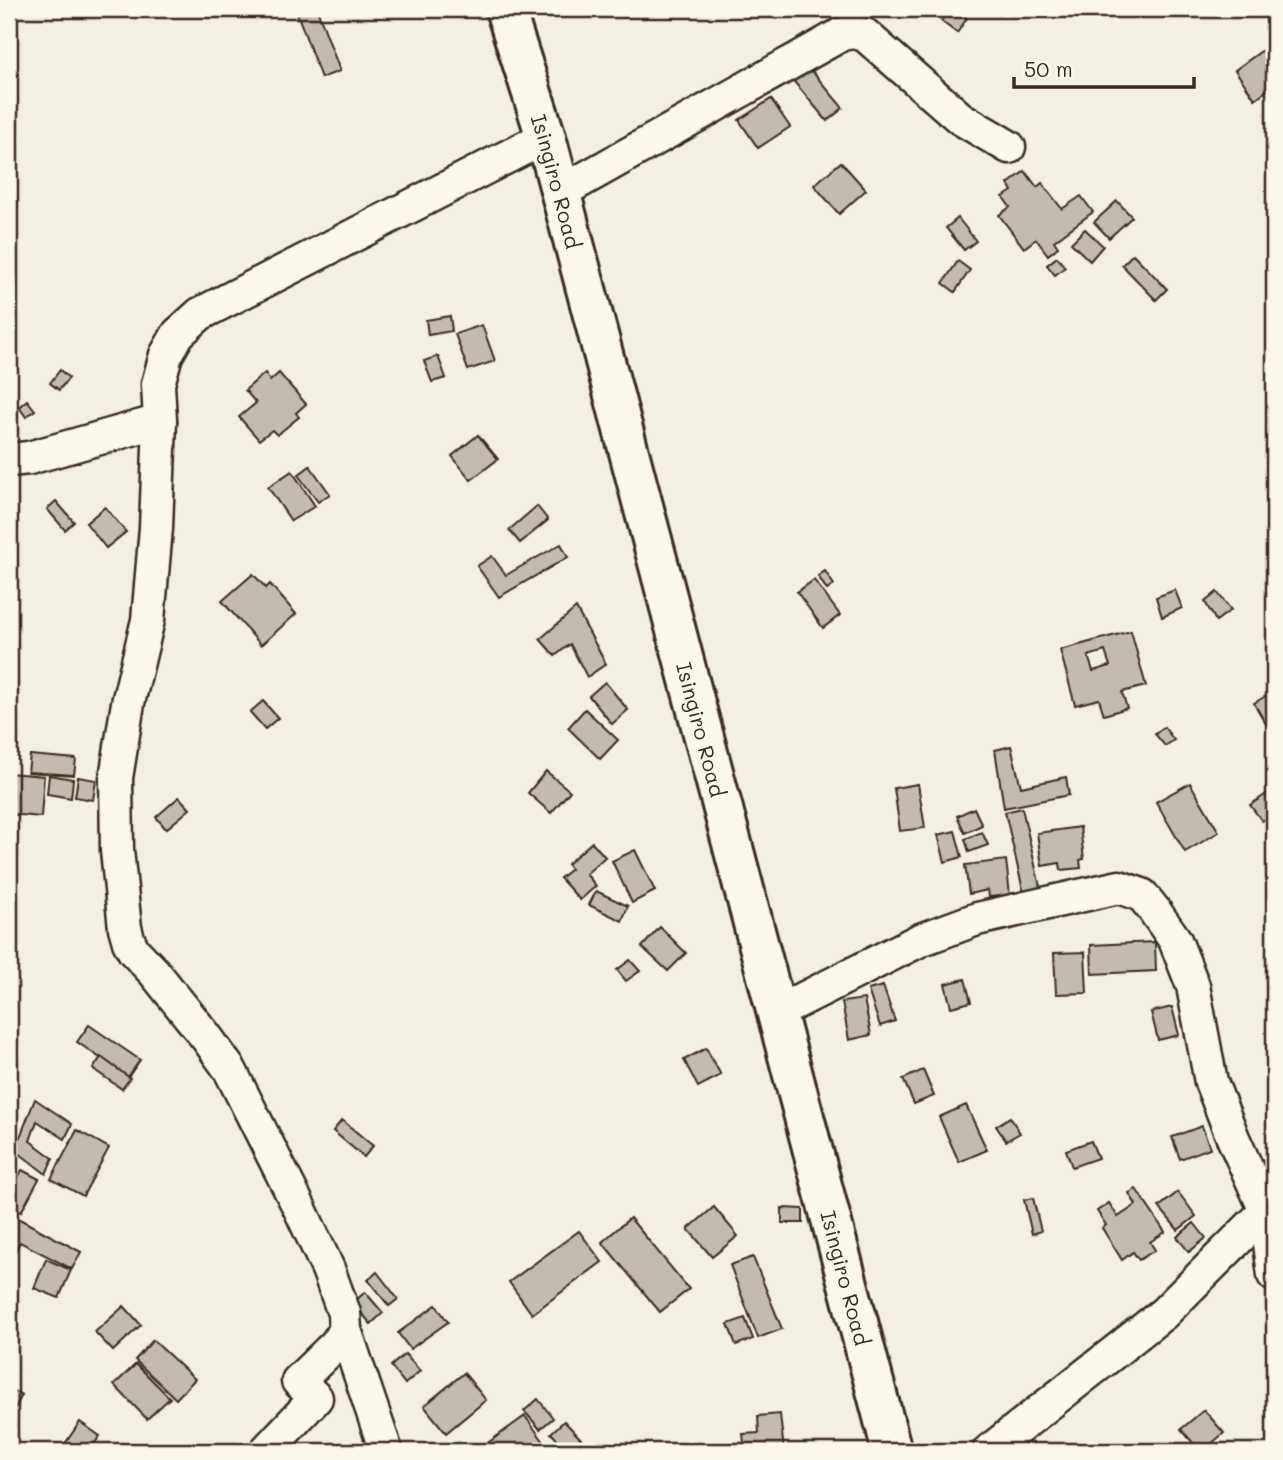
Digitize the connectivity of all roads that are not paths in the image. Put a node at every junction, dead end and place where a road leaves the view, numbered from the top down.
1 (505, 9) edge
2 (546, 137) junction
3 (1009, 147) dead end
4 (561, 192) junction
5 (160, 421) junction
6 (9, 460) edge
7 (777, 1012) junction
8 (1270, 1208) edge
9 (1274, 1275) edge
10 (345, 1330) junction
11 (266, 1451) edge
12 (386, 1451) edge
13 (892, 1451) edge
14 (989, 1451) edge

1 - 2 main road, Isingiro Road
2 - 4 main road, Isingiro Road
2 - 5 street
3 - 4 street
4 - 7 main road, Isingiro Road
5 - 6 street
5 - 10 street
7 - 8 street
7 - 13 main road, Isingiro Road
8 - 9 street
8 - 14 street
10 - 11 street
10 - 12 street

